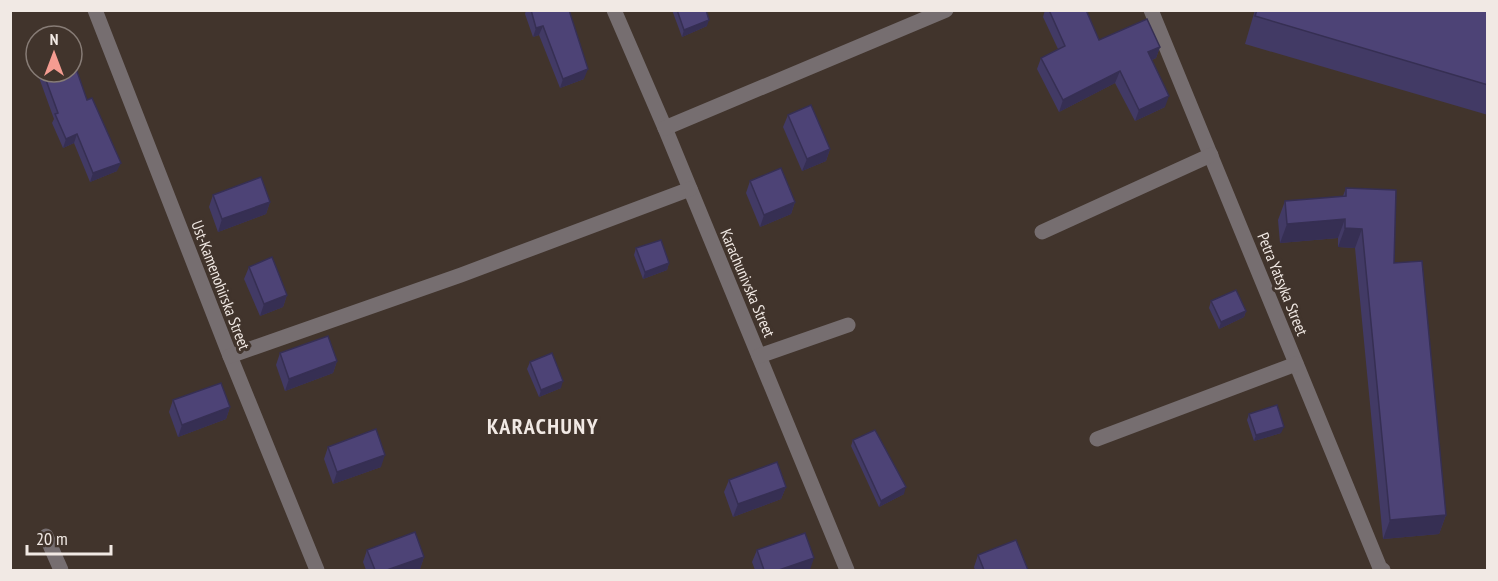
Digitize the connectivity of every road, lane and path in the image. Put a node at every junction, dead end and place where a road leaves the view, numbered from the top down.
1 (95, 10) edge
2 (614, 10) edge
3 (946, 10) edge
4 (1151, 10) edge
5 (665, 128) junction
6 (1211, 156) junction
7 (690, 189) junction
8 (1042, 232) dead end
9 (848, 325) dead end
10 (230, 356) junction
11 (759, 356) junction
12 (1296, 363) junction
13 (1097, 439) dead end
14 (46, 536) dead end
15 (61, 570) edge
16 (318, 570) edge
17 (848, 570) edge
18 (1379, 570) edge

1 - 10 street, Ust-Kamenohirska Street
2 - 5 street, Karachunivska Street
3 - 5 street
4 - 6 street, Petra Yatsyka Street
5 - 7 street, Karachunivska Street
6 - 8 street
6 - 12 street, Petra Yatsyka Street
7 - 10 street
7 - 11 street, Karachunivska Street
9 - 11 street
10 - 16 street, Ust-Kamenohirska Street
11 - 17 street, Karachunivska Street
12 - 13 street
12 - 18 street, Petra Yatsyka Street
14 - 15 street

